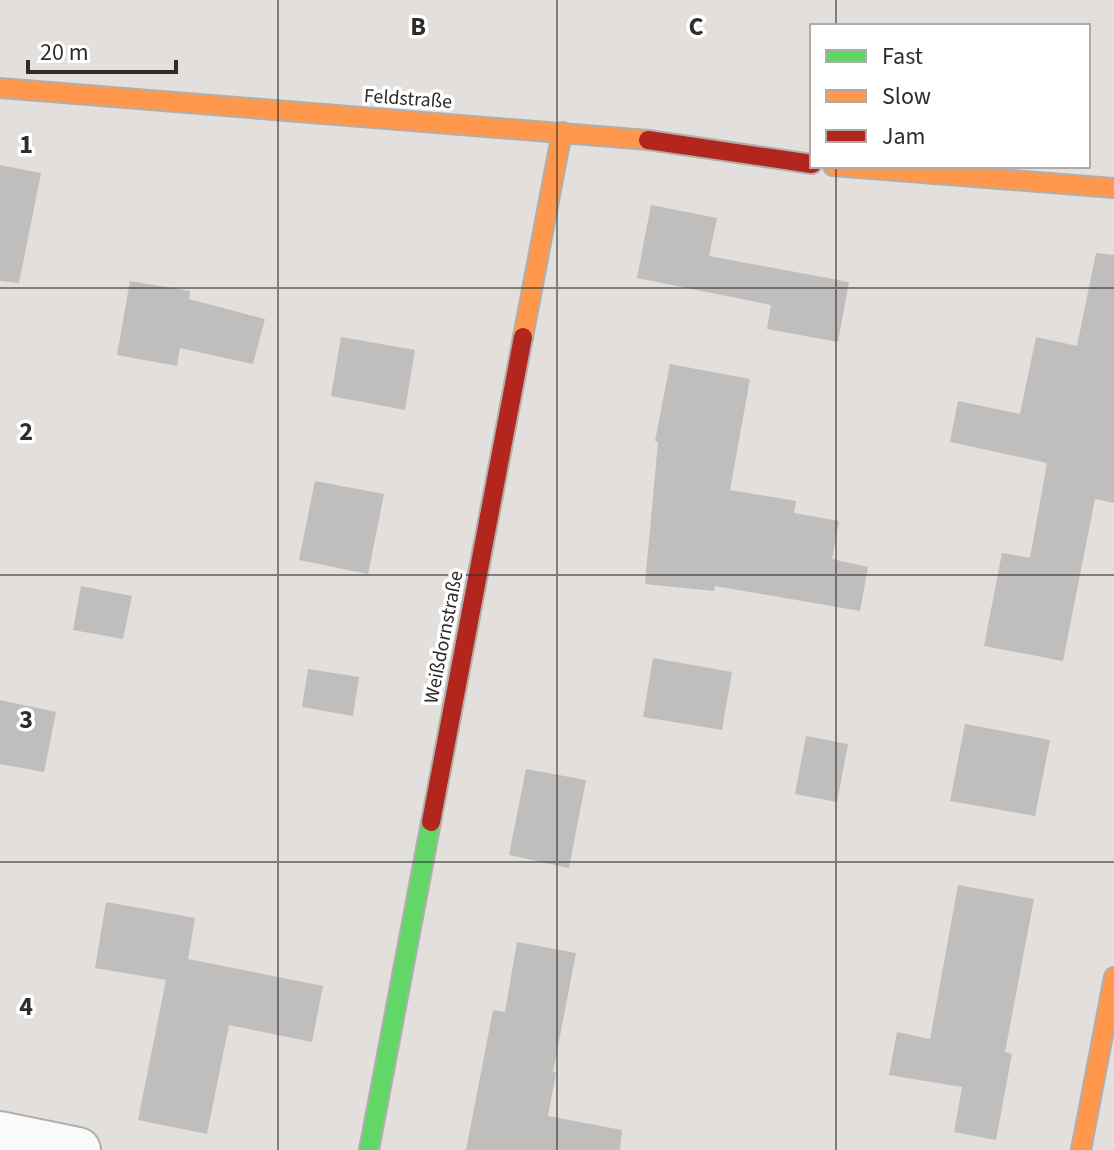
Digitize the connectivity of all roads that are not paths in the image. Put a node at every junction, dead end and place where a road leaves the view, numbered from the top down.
1 (0, 88) edge
2 (562, 132) junction
3 (810, 164) edge
4 (859, 168) edge
5 (1114, 188) edge
6 (1114, 977) edge
7 (0, 1134) edge
8 (78, 1150) edge
9 (369, 1150) edge
10 (1081, 1150) edge

1 - 2 street, Feldstraße
2 - 3 street, Feldstraße
2 - 9 street, Weißdornstraße
4 - 5 street
6 - 10 street
7 - 8 street

